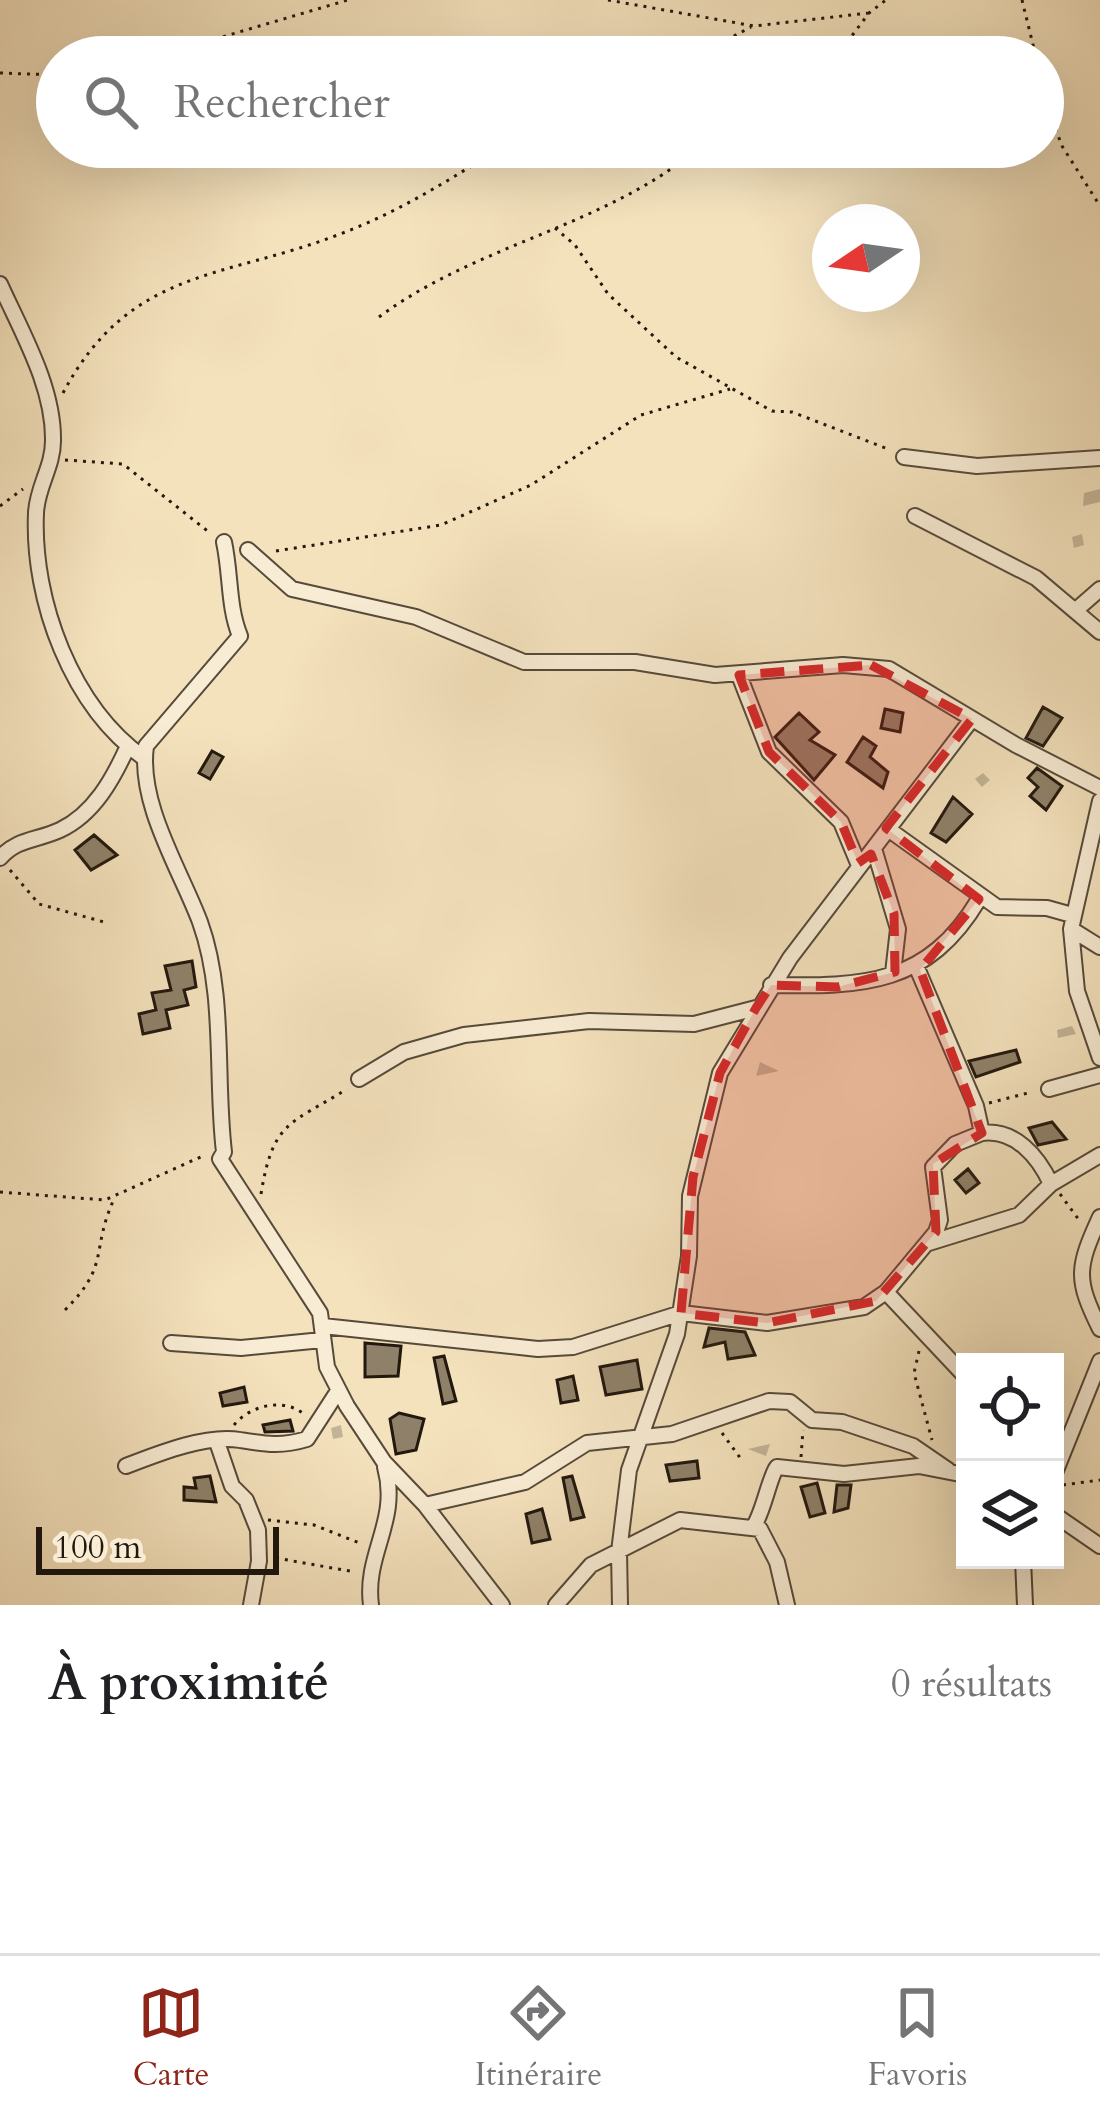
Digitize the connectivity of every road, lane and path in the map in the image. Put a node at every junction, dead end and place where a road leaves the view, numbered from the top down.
1 (348, 0) edge
2 (608, 0) edge
3 (886, 0) edge
4 (1022, 0) edge
5 (869, 13) junction
6 (754, 26) junction
7 (225, 36) edge
8 (735, 36) edge
9 (852, 36) edge
10 (1031, 36) edge
11 (0, 74) edge
12 (36, 75) edge
13 (1064, 149) edge
14 (467, 168) edge
15 (673, 168) edge
16 (1100, 206) edge
17 (555, 228) junction
18 (0, 284) edge
19 (379, 317) dead end
20 (730, 389) junction
21 (51, 416) junction
22 (904, 458) joint
23 (1100, 458) edge
24 (51, 462) junction
25 (43, 479) junction
26 (0, 506) edge
27 (915, 516) dead end
28 (224, 542) joint
29 (248, 550) joint
30 (1100, 589) edge
31 (1076, 610) junction
32 (1100, 632) edge
33 (740, 675) junction
34 (972, 719) junction
35 (128, 746) junction
36 (144, 758) junction
37 (1100, 788) edge
38 (1100, 801) edge
39 (888, 830) junction
40 (875, 852) junction
41 (1, 858) edge
42 (858, 863) junction
43 (979, 898) junction
44 (104, 922) dead end
45 (1071, 922) junction
46 (1100, 947) edge
47 (917, 968) junction
48 (893, 973) junction
49 (771, 985) junction
50 (756, 1008) junction
51 (1100, 1058) edge
52 (1100, 1076) edge
53 (359, 1079) joint
54 (1049, 1089) joint
55 (976, 1106) junction
56 (982, 1133) junction
57 (224, 1152) junction
58 (1100, 1155) edge
59 (1051, 1184) junction
60 (0, 1192) edge
61 (115, 1198) junction
62 (257, 1214) junction
63 (1100, 1217) edge
64 (1096, 1238) edge
65 (928, 1243) junction
66 (886, 1292) junction
67 (64, 1310) dead end
68 (681, 1313) junction
69 (1100, 1329) edge
70 (924, 1331) junction
71 (322, 1333) junction
72 (171, 1343) dead end
73 (1100, 1360) edge
74 (956, 1366) edge
75 (338, 1391) junction
76 (807, 1418) junction
77 (704, 1425) junction
78 (316, 1431) junction
79 (637, 1441) junction
80 (217, 1442) junction
81 (929, 1454) junction
82 (741, 1459) dead end
83 (1060, 1461) edge
84 (384, 1462) junction
85 (126, 1466) dead end
86 (798, 1468) junction
87 (948, 1470) junction
88 (956, 1472) edge
89 (1100, 1480) edge
90 (1064, 1484) edge
91 (425, 1505) junction
92 (254, 1518) junction
93 (1064, 1521) edge
94 (754, 1526) junction
95 (260, 1546) junction
96 (1100, 1546) edge
97 (378, 1552) junction
98 (619, 1552) junction
99 (1023, 1569) edge
100 (371, 1577) junction
101 (251, 1605) edge
102 (370, 1605) edge
103 (502, 1605) edge
104 (556, 1605) edge
105 (620, 1605) edge
106 (787, 1605) edge
107 (1025, 1605) edge

1 - 7 path
2 - 6 path
3 - 5 path
4 - 10 path
5 - 6 path
5 - 9 path
6 - 8 path
11 - 12 path
13 - 16 path
14 - 21 path
15 - 17 path
17 - 19 path
17 - 20 path
18 - 21 street
20 - 22 path
20 - 29 path
21 - 24 street
22 - 23 street
24 - 25 street
24 - 28 path
25 - 26 path
25 - 35 street
27 - 31 street
28 - 36 street
29 - 33 street
30 - 31 street
31 - 32 street
33 - 34 street
33 - 42 street
34 - 37 street
34 - 39 street
35 - 36 street
35 - 41 street
36 - 57 street
38 - 45 street
39 - 40 street
39 - 43 street
40 - 42 street
40 - 48 street
41 - 44 path
42 - 49 street
43 - 45 street
43 - 47 street
45 - 46 street
45 - 51 street
47 - 48 street
47 - 55 street
48 - 49 street
49 - 50 street
50 - 53 street
50 - 68 street
52 - 54 street
53 - 62 path
54 - 55 path
55 - 56 street
56 - 59 street
56 - 65 street
57 - 61 path
57 - 62 street
58 - 59 street
59 - 64 path
59 - 65 street
60 - 61 path
61 - 67 path
62 - 71 street
63 - 64 street
64 - 69 street
65 - 66 street
66 - 68 street
66 - 70 street
68 - 71 street
68 - 79 street
70 - 74 street
70 - 81 path
71 - 72 street
71 - 75 street
73 - 83 street
75 - 78 street
75 - 84 street
76 - 77 street
76 - 81 street
76 - 86 path
77 - 79 street
77 - 82 path
78 - 80 street
78 - 80 path
79 - 91 street
79 - 98 street
80 - 85 street
80 - 92 street
81 - 87 street
84 - 91 street
84 - 97 street
86 - 87 street
86 - 94 street
87 - 88 street
89 - 90 path
91 - 103 street
92 - 95 street
92 - 97 path
93 - 96 street
94 - 98 street
94 - 106 street
95 - 100 path
95 - 101 street
97 - 100 street
98 - 104 street
98 - 105 street
99 - 107 street
100 - 102 street

